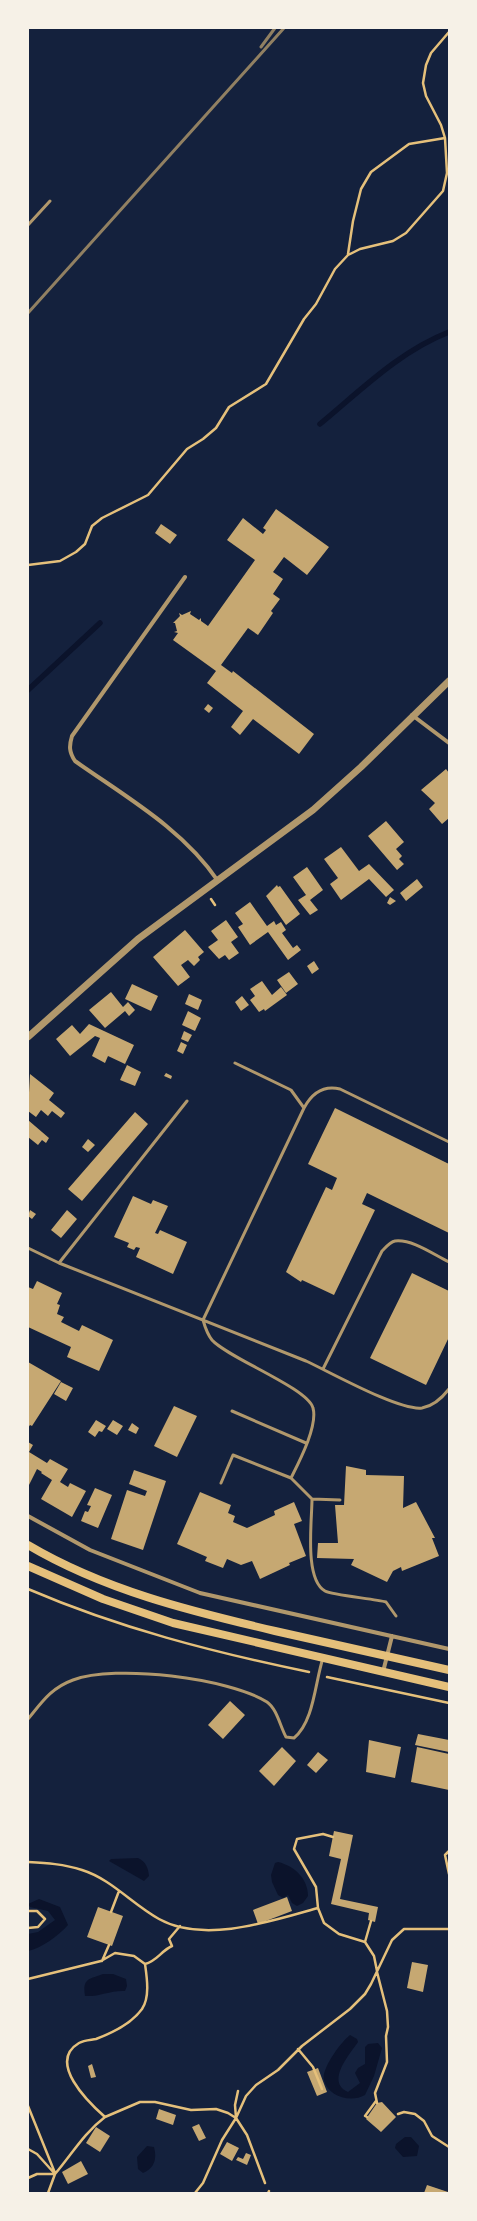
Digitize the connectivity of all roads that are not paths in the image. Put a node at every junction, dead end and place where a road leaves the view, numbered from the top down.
1 (50, 201) dead end
2 (28, 225) edge
3 (185, 577) dead end
4 (449, 681) edge
5 (412, 715) junction
6 (449, 743) edge
7 (218, 881) junction
8 (28, 1037) edge
9 (235, 1062) dead end
10 (187, 1101) dead end
11 (304, 1108) junction
12 (449, 1142) edge
13 (28, 1248) edge
14 (449, 1262) edge
15 (59, 1263) junction
16 (203, 1320) junction
17 (323, 1369) junction
18 (449, 1389) edge
19 (232, 1411) dead end
20 (306, 1443) junction
21 (291, 1478) junction
22 (221, 1483) dead end
23 (312, 1499) junction
24 (340, 1500) dead end
25 (28, 1516) edge
26 (28, 1545) edge
27 (28, 1566) edge
28 (396, 1616) dead end
29 (392, 1636) junction
30 (449, 1649) edge
31 (387, 1656) junction
32 (323, 1658) junction
33 (449, 1670) edge
34 (383, 1672) junction
35 (449, 1687) edge
36 (28, 1719) edge

1 - 2 lane
3 - 7 street
4 - 5 street
5 - 6 street
5 - 7 street
7 - 8 street
9 - 11 lane
10 - 15 lane
11 - 12 lane
11 - 16 lane
13 - 15 lane
14 - 17 lane
15 - 16 lane
16 - 17 lane
16 - 20 lane
17 - 18 lane
19 - 20 lane
20 - 21 lane
21 - 22 lane
21 - 23 lane
23 - 24 lane
23 - 28 lane
25 - 29 street
26 - 31 main road
27 - 32 main road
29 - 30 street
29 - 31 street
31 - 33 main road
31 - 34 street
32 - 34 main road
32 - 36 lane
34 - 35 main road

